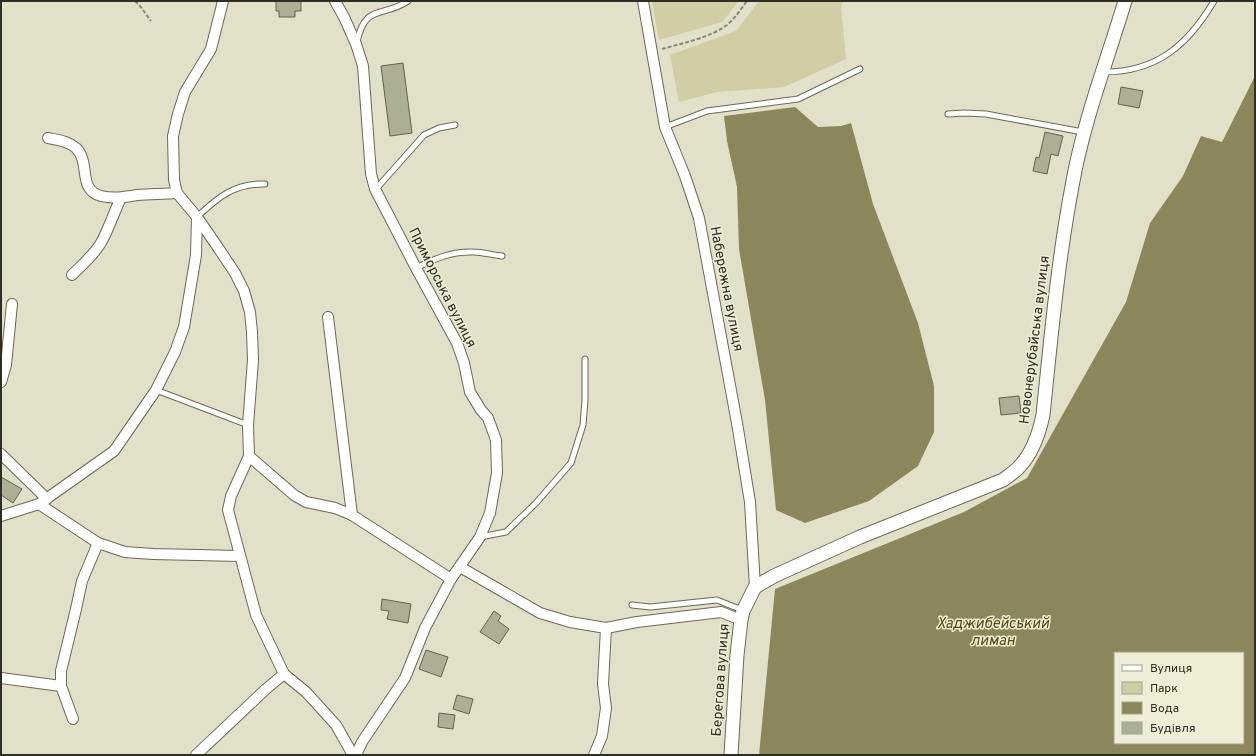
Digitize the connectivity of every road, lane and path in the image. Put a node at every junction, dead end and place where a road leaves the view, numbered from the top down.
1 (135, 1) edge
2 (223, 1) edge
3 (335, 1) edge
4 (408, 1) edge
5 (643, 1) edge
6 (748, 1) edge
7 (1125, 1) edge
8 (1214, 1) edge
9 (151, 21) dead end
10 (356, 44) junction
11 (651, 53) junction
12 (860, 69) dead end
13 (1103, 72) junction
14 (948, 114) dead end
15 (455, 125) dead end
16 (665, 127) junction
17 (1084, 132) junction
18 (48, 138) dead end
19 (265, 184) dead end
20 (375, 189) junction
21 (177, 193) junction
22 (121, 198) junction
23 (197, 217) junction
24 (502, 256) dead end
25 (416, 268) junction
26 (72, 275) dead end
27 (12, 304) dead end
28 (328, 317) dead end
29 (585, 359) dead end
30 (1, 382) edge
31 (156, 390) junction
32 (248, 425) junction
33 (1, 454) edge
34 (249, 456) junction
35 (43, 502) junction
36 (352, 515) junction
37 (1, 516) edge
38 (480, 537) junction
39 (98, 543) junction
40 (240, 556) junction
41 (460, 567) junction
42 (451, 579) junction
43 (755, 587) junction
44 (632, 605) dead end
45 (742, 615) junction
46 (606, 628) junction
47 (284, 674) junction
48 (1, 678) edge
49 (61, 686) junction
50 (73, 719) dead end
51 (196, 755) edge
52 (355, 755) edge
53 (594, 755) edge
54 (731, 755) edge

1 - 9 path
2 - 21 street
3 - 10 street, Приморська вулиця
4 - 10 lane
5 - 11 street, Набережна вулиця
6 - 11 path
7 - 13 street, Новонерубайська вулиця
8 - 13 lane
10 - 20 street, Приморська вулиця
11 - 16 street, Набережна вулиця
12 - 16 lane
13 - 17 street, Новонерубайська вулиця
14 - 17 lane
15 - 20 lane
16 - 43 street, Набережна вулиця
17 - 43 street, Новонерубайська вулиця
18 - 22 street
19 - 23 lane
20 - 25 street, Приморська вулиця
21 - 22 street
21 - 23 street
22 - 26 street
23 - 31 street
23 - 32 street
24 - 25 lane
25 - 38 street, Приморська вулиця
27 - 30 street
28 - 36 street
29 - 38 lane
31 - 32 lane
31 - 35 street
32 - 34 street
33 - 35 street
34 - 36 street
34 - 40 street
35 - 37 street
35 - 39 street
36 - 42 street
38 - 41 street, Приморська вулиця
39 - 40 street
39 - 49 street
40 - 47 street
41 - 42 street, Приморська вулиця
41 - 46 street
42 - 52 street, Приморська вулиця
43 - 45 street, Берегова вулиця
44 - 45 lane
45 - 46 street
45 - 54 street, Берегова вулиця
46 - 53 street
47 - 51 street
47 - 52 street
48 - 49 street
49 - 50 street

